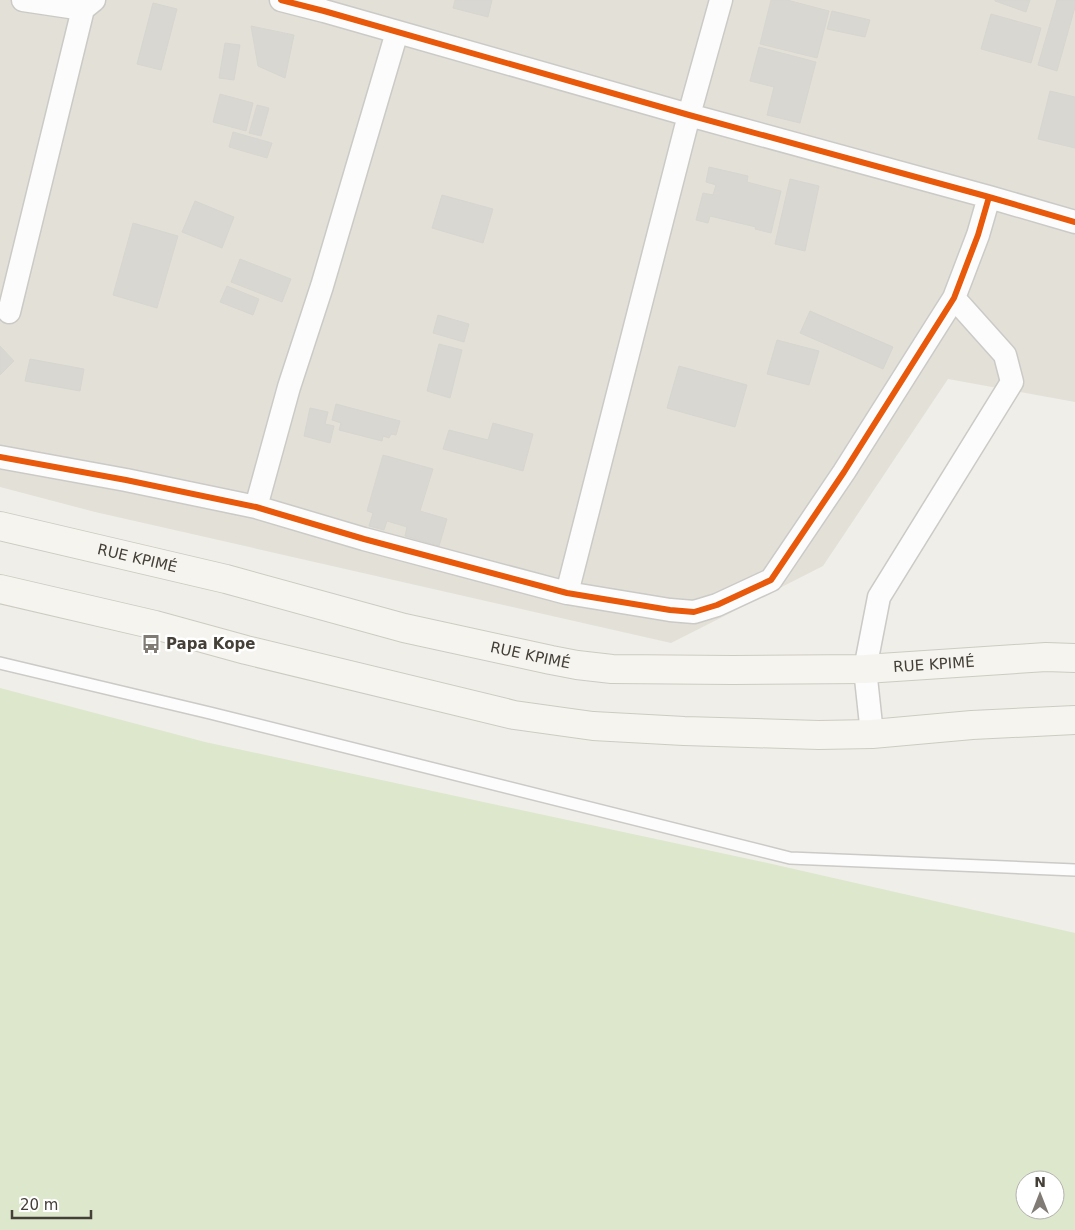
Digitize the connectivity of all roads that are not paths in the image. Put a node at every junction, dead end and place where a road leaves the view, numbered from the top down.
1 (23, 0) edge
2 (281, 0) edge
3 (721, 0) edge
4 (89, 5) edge
5 (398, 32) junction
6 (689, 115) junction
7 (989, 197) junction
8 (1075, 222) edge
9 (954, 298) junction
10 (9, 312) dead end
11 (0, 457) edge
12 (256, 507) junction
13 (0, 526) edge
14 (0, 589) edge
15 (567, 593) junction
16 (1075, 658) edge
17 (0, 663) edge
18 (865, 669) junction
19 (1075, 720) edge
20 (872, 734) junction
21 (1075, 870) edge

1 - 4 street
2 - 5 street
3 - 6 street
4 - 10 street
5 - 6 street
5 - 12 street
6 - 7 street
6 - 15 street
7 - 8 street
7 - 9 street
9 - 15 street
9 - 18 street
11 - 12 street
12 - 15 street
13 - 18 main road, RUE KPIMÉ
14 - 20 main road
16 - 18 main road, RUE KPIMÉ
17 - 21 lane
18 - 20 street
19 - 20 main road

